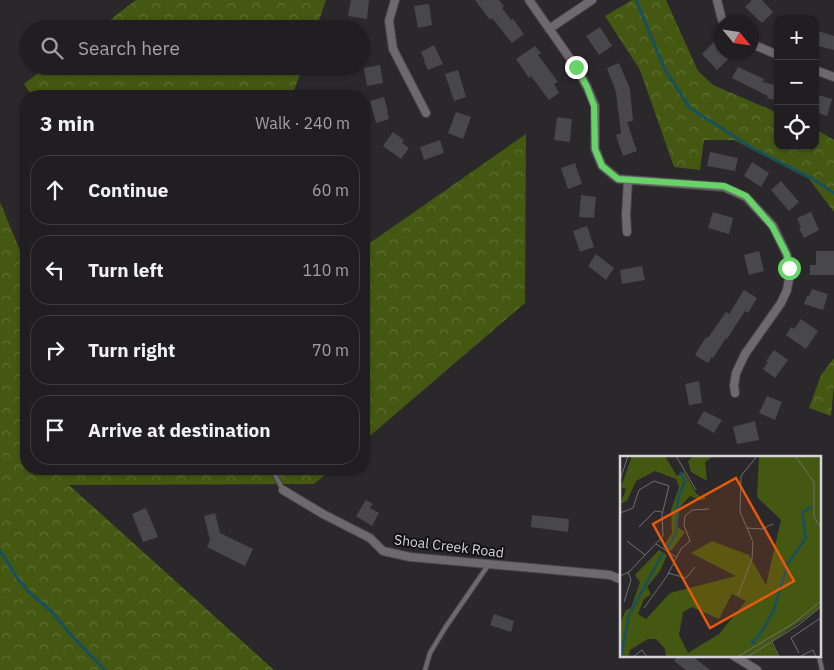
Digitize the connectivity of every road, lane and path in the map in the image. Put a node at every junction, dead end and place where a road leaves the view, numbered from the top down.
1 (395, 0) edge
2 (529, 0) edge
3 (592, 0) edge
4 (717, 0) edge
5 (721, 15) edge
6 (549, 29) junction
7 (759, 47) edge
8 (774, 54) edge
9 (819, 71) edge
10 (834, 77) edge
11 (426, 113) dead end
12 (628, 180) junction
13 (627, 232) dead end
14 (735, 394) dead end
15 (275, 475) edge
16 (283, 490) joint
17 (489, 564) junction
18 (620, 579) edge
19 (737, 658) edge
20 (425, 670) edge
21 (757, 670) edge

1 - 11 street
2 - 6 street
3 - 6 street
4 - 5 street
6 - 12 street
7 - 8 street
9 - 10 street
12 - 13 street
12 - 14 street
15 - 16 lane, Shoal Creek Road
16 - 17 street, Shoal Creek Road
17 - 18 street, Shoal Creek Road
17 - 20 lane
19 - 21 street

